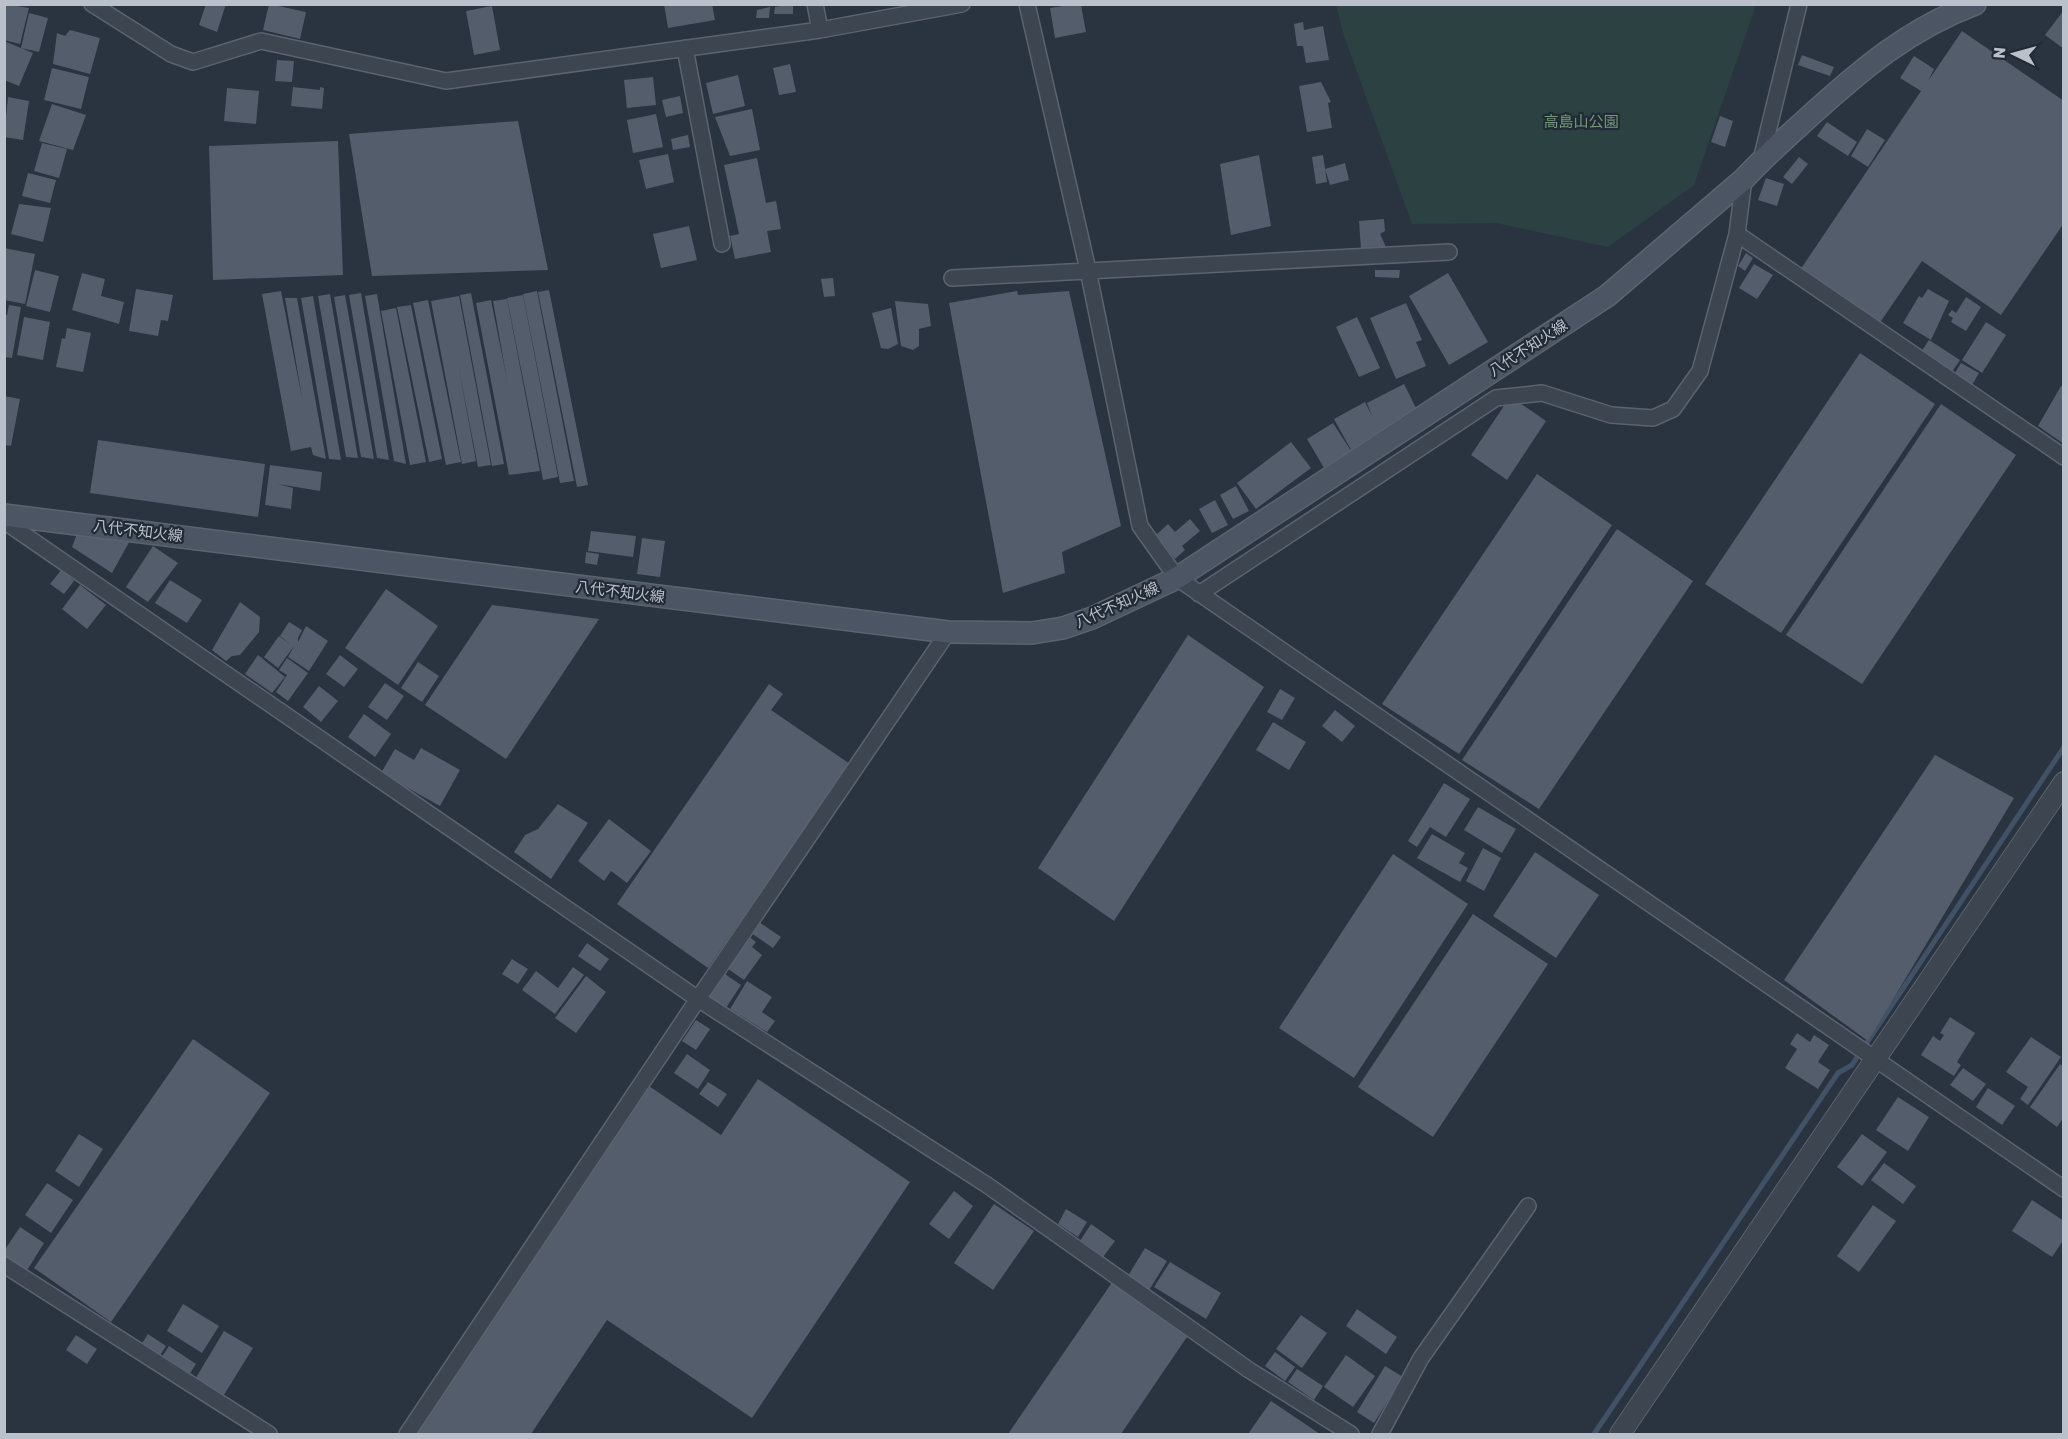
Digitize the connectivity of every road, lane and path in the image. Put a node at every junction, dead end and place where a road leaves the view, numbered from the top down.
1 (92, 4) edge
2 (816, 4) edge
3 (962, 4) edge
4 (1027, 4) edge
5 (1799, 4) edge
6 (1975, 4) edge
7 (820, 30) junction
8 (686, 48) junction
9 (1761, 160) junction
10 (1744, 179) junction
11 (1737, 234) junction
12 (722, 244) dead end
13 (1449, 252) dead end
14 (1088, 270) junction
15 (952, 278) dead end
16 (2064, 457) edge
17 (4, 515) edge
18 (4, 521) edge
19 (1177, 578) junction
20 (1199, 594) junction
21 (948, 632) junction
22 (2064, 782) edge
23 (698, 999) junction
24 (1875, 1060) junction
25 (2064, 1189) edge
26 (1528, 1206) dead end
27 (4, 1265) edge
28 (268, 1434) edge
29 (407, 1434) edge
30 (1351, 1434) edge
31 (1380, 1434) edge
32 (1620, 1434) edge

1 - 8 street
2 - 7 street
3 - 7 street
4 - 14 street
5 - 9 street
6 - 9 main road, 八代不知火線
7 - 8 street
8 - 12 street
9 - 10 main road, 八代不知火線
10 - 11 street
10 - 19 main road, 八代不知火線
11 - 16 street
11 - 20 street
13 - 14 street
14 - 15 street
14 - 19 street
17 - 21 main road, 八代不知火線
18 - 23 street
19 - 20 street
19 - 21 main road, 八代不知火線
20 - 24 street
21 - 23 street
22 - 24 street
23 - 29 street
23 - 30 street
24 - 25 street
24 - 32 street
26 - 31 street
27 - 28 street

